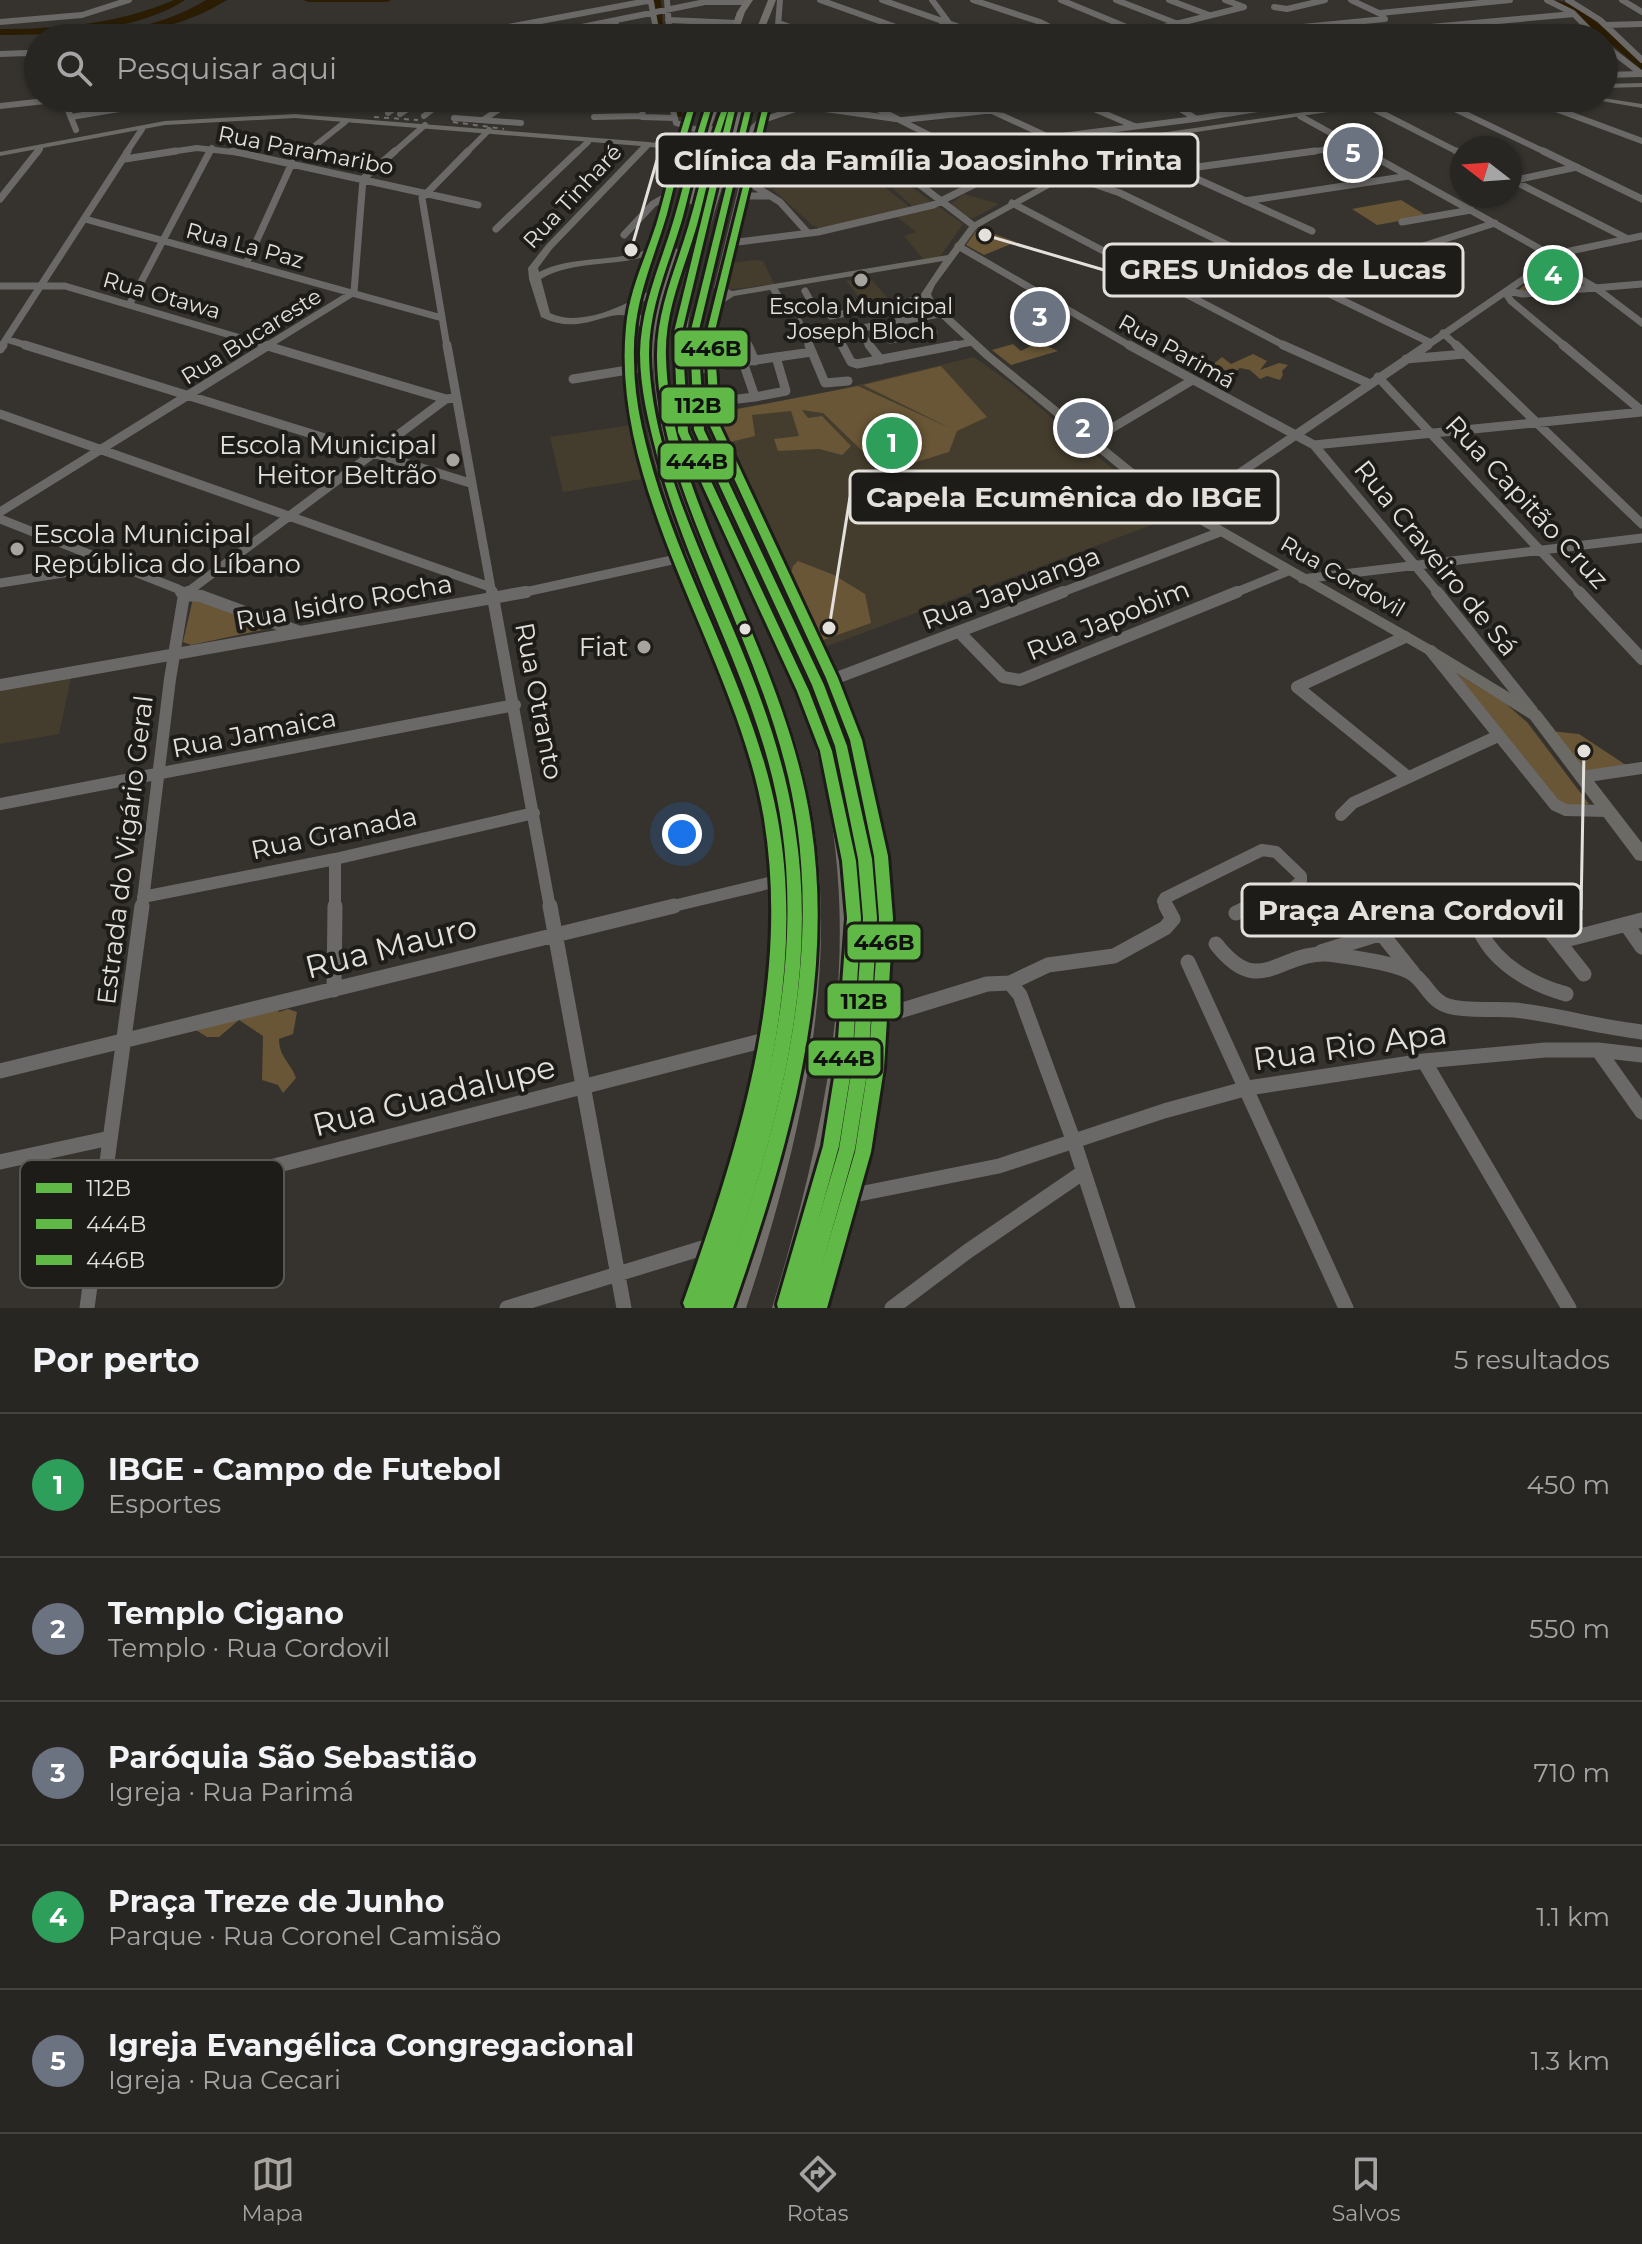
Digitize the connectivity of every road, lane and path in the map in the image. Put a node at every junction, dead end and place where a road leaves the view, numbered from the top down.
1 (129, 0) edge
2 (667, 0) edge
3 (772, 0) edge
4 (779, 0) edge
5 (820, 0) edge
6 (882, 0) edge
7 (932, 0) edge
8 (973, 0) edge
9 (1061, 0) edge
10 (1116, 0) edge
11 (1169, 0) edge
12 (1225, 0) edge
13 (1277, 0) edge
14 (1325, 0) edge
15 (1351, 0) edge
16 (1510, 0) edge
17 (1547, 0) edge
18 (1568, 0) edge
19 (1622, 0) edge
20 (647, 1) edge
21 (750, 1) edge
22 (631, 3) junction
23 (622, 4) junction
24 (613, 6) junction
25 (604, 7) junction
26 (593, 9) junction
27 (665, 10) junction
28 (1642, 12) edge
29 (653, 13) junction
30 (1574, 14) junction
31 (637, 16) junction
32 (1211, 16) junction
33 (1382, 16) junction
34 (584, 18) dead end
35 (627, 18) junction
36 (614, 21) junction
37 (0, 22) edge
38 (669, 23) junction
39 (779, 23) edge
40 (949, 23) junction
41 (519, 24) edge
42 (590, 24) edge
43 (592, 24) edge
44 (601, 24) edge
45 (615, 24) edge
46 (655, 24) edge
47 (675, 24) edge
48 (680, 24) edge
49 (733, 24) joint
50 (744, 24) edge
51 (763, 24) edge
52 (771, 24) edge
53 (887, 24) edge
54 (946, 24) edge
55 (1043, 24) edge
56 (1119, 24) edge
57 (1178, 24) joint
58 (1320, 24) edge
59 (1385, 24) edge
60 (1485, 24) edge
61 (1584, 24) edge
62 (1604, 24) edge
63 (1642, 24) edge
64 (1618, 25) edge
65 (1618, 39) edge
66 (1642, 47) edge
67 (1627, 48) junction
68 (24, 53) edge
69 (0, 54) edge
70 (1618, 57) edge
71 (1642, 60) edge
72 (1642, 74) edge
73 (1618, 75) edge
74 (1642, 85) edge
75 (1618, 86) edge
76 (1618, 102) edge
77 (24, 103) edge
78 (0, 106) edge
79 (1642, 106) edge
80 (69, 112) edge
81 (100, 112) edge
82 (403, 112) edge
83 (434, 112) edge
84 (495, 112) edge
85 (595, 112) edge
86 (643, 112) edge
87 (674, 112) edge
88 (689, 112) edge
89 (707, 112) edge
90 (712, 112) edge
91 (738, 112) edge
92 (747, 112) edge
93 (762, 112) edge
94 (786, 112) edge
95 (846, 112) edge
96 (886, 112) edge
97 (973, 112) edge
98 (995, 112) edge
99 (1101, 112) edge
100 (1184, 112) edge
101 (1238, 112) edge
102 (1327, 112) edge
103 (1380, 112) edge
104 (1461, 112) edge
105 (1564, 112) edge
106 (400, 114) dead end
107 (1300, 116) junction
108 (71, 117) junction
109 (594, 117) junction
110 (642, 117) junction
111 (454, 118) dead end
112 (675, 118) junction
113 (1195, 119) junction
114 (483, 120) junction
115 (903, 120) junction
116 (760, 121) junction
117 (345, 122) junction
118 (423, 123) junction
119 (521, 123) dead end
120 (1135, 127) junction
121 (142, 129) junction
122 (590, 129) dead end
123 (76, 130) dead end
124 (701, 131) junction
125 (487, 132) junction
126 (1183, 133) junction
127 (744, 137) junction
128 (1051, 138) junction
129 (1145, 139) junction
130 (1642, 141) edge
131 (588, 142) junction
132 (1099, 144) junction
133 (646, 146) junction
134 (1355, 146) junction
135 (212, 148) junction
136 (680, 148) junction
137 (1450, 148) edge
138 (40, 149) junction
139 (958, 149) junction
140 (1110, 149) junction
141 (307, 152) dead end
142 (0, 156) edge
143 (1016, 156) junction
144 (779, 157) junction
145 (125, 159) junction
146 (292, 163) junction
147 (748, 163) junction
148 (696, 164) junction
149 (728, 165) junction
150 (894, 165) junction
151 (1081, 165) junction
152 (1577, 167) junction
153 (1190, 168) junction
154 (1065, 174) junction
155 (1410, 176) junction
156 (1522, 178) edge
157 (363, 179) junction
158 (745, 180) junction
159 (1522, 186) edge
160 (424, 193) junction
161 (1450, 193) edge
162 (1443, 194) junction
163 (667, 196) junction
164 (741, 196) junction
165 (770, 196) junction
166 (0, 199) edge
167 (1642, 199) edge
168 (1245, 201) junction
169 (941, 202) junction
170 (1012, 203) junction
171 (478, 205) dead end
172 (1471, 210) junction
173 (85, 219) junction
174 (1402, 222) dead end
175 (1495, 223) junction
176 (974, 226) junction
177 (496, 229) dead end
178 (1312, 231) dead end
179 (808, 233) junction
180 (624, 235) dead end
181 (1642, 236) edge
182 (1628, 239) junction
183 (163, 241) junction
184 (730, 243) junction
185 (958, 246) junction
186 (648, 257) junction
187 (950, 257) junction
188 (1550, 258) junction
189 (246, 264) junction
190 (920, 264) junction
191 (693, 270) junction
192 (533, 273) junction
193 (939, 273) junction
194 (1308, 283) junction
195 (41, 284) junction
196 (1642, 284) edge
197 (0, 286) edge
198 (773, 288) junction
199 (1596, 288) junction
200 (805, 291) dead end
201 (354, 292) junction
202 (731, 294) junction
203 (1510, 296) junction
204 (653, 297) junction
205 (927, 298) junction
206 (129, 305) junction
207 (634, 306) junction
208 (619, 312) junction
209 (940, 314) junction
210 (831, 316) dead end
211 (880, 316) dead end
212 (442, 318) junction
213 (799, 322) dead end
214 (1642, 323) edge
215 (889, 324) junction
216 (876, 326) junction
217 (646, 329) junction
218 (857, 329) junction
219 (743, 332) dead end
220 (934, 332) dead end
221 (1443, 333) junction
222 (694, 334) junction
223 (6, 339) junction
224 (972, 342) junction
225 (1429, 342) junction
226 (268, 346) junction
227 (717, 347) dead end
228 (0, 349) edge
229 (812, 352) junction
230 (1465, 354) junction
231 (776, 357) junction
232 (1405, 359) junction
233 (881, 360) junction
234 (755, 361) junction
235 (743, 362) junction
236 (703, 366) junction
237 (654, 368) junction
238 (1378, 377) junction
239 (573, 379) dead end
240 (848, 381) dead end
241 (1191, 381) junction
242 (1368, 383) junction
243 (189, 395) junction
244 (755, 397) junction
245 (451, 399) junction
246 (1642, 411) edge
247 (0, 414) edge
248 (1537, 423) junction
249 (1432, 433) junction
250 (1297, 435) junction
251 (1092, 440) junction
252 (1314, 445) junction
253 (101, 450) junction
254 (375, 455) junction
255 (470, 483) junction
256 (1184, 511) junction
257 (0, 512) edge
258 (289, 517) junction
259 (0, 519) edge
260 (1642, 524) edge
261 (1220, 532) junction
262 (1642, 538) edge
263 (1541, 550) junction
264 (695, 555) junction
265 (117, 564) junction
266 (1415, 564) junction
267 (1288, 571) junction
268 (1302, 579) junction
269 (0, 583) edge
270 (491, 593) junction
271 (184, 595) junction
272 (298, 632) junction
273 (959, 632) junction
274 (1405, 637) junction
275 (1431, 651) junction
276 (174, 653) junction
277 (1642, 659) edge
278 (0, 685) edge
279 (818, 685) junction
280 (515, 705) junction
281 (1535, 715) junction
282 (781, 727) junction
283 (1498, 736) junction
284 (1642, 768) edge
285 (160, 773) junction
286 (1408, 777) junction
287 (1581, 777) junction
288 (0, 804) edge
289 (1608, 811) junction
290 (534, 813) junction
291 (1341, 815) dead end
292 (843, 831) junction
293 (789, 834) junction
294 (1642, 855) edge
295 (335, 859) junction
296 (794, 877) junction
297 (143, 897) junction
298 (1236, 913) dead end
299 (870, 918) junction
300 (1424, 920) dead end
301 (1642, 920) edge
302 (1626, 924) junction
303 (1550, 932) junction
304 (1381, 933) junction
305 (555, 936) junction
306 (1216, 944) dead end
307 (1642, 947) edge
308 (1319, 952) junction
309 (1188, 962) dead end
310 (1414, 974) junction
311 (1584, 974) dead end
312 (1010, 983) junction
313 (334, 990) junction
314 (1566, 994) dead end
315 (864, 1022) junction
316 (1642, 1032) edge
317 (784, 1035) junction
318 (126, 1039) junction
319 (1598, 1050) junction
320 (1642, 1055) edge
321 (1424, 1061) junction
322 (0, 1071) edge
323 (582, 1087) junction
324 (1248, 1088) junction
325 (1642, 1112) edge
326 (110, 1138) junction
327 (1074, 1142) junction
328 (107, 1160) edge
329 (0, 1162) edge
330 (284, 1164) edge
331 (1082, 1173) junction
332 (834, 1199) junction
333 (732, 1239) junction
334 (814, 1268) junction
335 (619, 1276) junction
336 (89, 1288) edge
337 (87, 1308) edge
338 (507, 1308) edge
339 (624, 1308) edge
340 (707, 1308) edge
341 (734, 1308) edge
342 (784, 1308) edge
343 (801, 1308) edge
344 (810, 1308) edge
345 (892, 1308) edge
346 (1128, 1308) edge
347 (1346, 1308) edge
348 (1569, 1308) edge

1 - 37 street
2 - 27 street
3 - 51 highway
4 - 39 street
4 - 52 highway
5 - 53 street
6 - 40 street
7 - 40 street
8 - 55 street
9 - 56 street
10 - 57 street
11 - 32 street
12 - 32 street
13 - 14 street
15 - 33 street
16 - 33 street
17 - 30 street
18 - 62 street
19 - 28 street
20 - 22 street
20 - 29 street
21 - 27 street
21 - 49 highway
21 - 50 highway
22 - 23 street
22 - 31 street
23 - 24 street
23 - 35 street
24 - 25 street
24 - 36 street
25 - 26 street
25 - 36 street
26 - 41 street
26 - 43 street
27 - 29 street
27 - 38 street
29 - 31 street
29 - 46 street
30 - 60 street
30 - 61 street
31 - 35 street
32 - 57 street
33 - 58 street
33 - 59 street
34 - 42 street
35 - 36 street
36 - 44 street
36 - 45 street
38 - 47 street
38 - 48 street
38 - 49 street
40 - 54 street
63 - 64 street
65 - 67 street
66 - 67 street
67 - 71 street
68 - 69 street
70 - 72 street
72 - 73 street
74 - 75 main road
76 - 79 main road
77 - 78 street
80 - 108 street
81 - 108 street
82 - 106 street
83 - 118 street
84 - 114 street
85 - 109 street
86 - 110 street
87 - 112 street
88 - 124 street
89 - 124 highway
90 - 124 highway
91 - 149 highway
92 - 149 highway, bridge
93 - 116 street
94 - 116 street
95 - 115 street
96 - 115 street
97 - 115 street
98 - 128 street
99 - 120 street
100 - 113 street
101 - 113 street
102 - 107 main road
103 - 137 street
104 - 152 street
105 - 130 street
107 - 126 main road
107 - 134 street
108 - 123 street
109 - 110 street
109 - 122 street
110 - 112 street
111 - 114 street
112 - 124 street
113 - 120 street
114 - 119 street
115 - 139 street
116 - 127 street
117 - 118 main road
117 - 121 main road
117 - 141 street
118 - 125 main road
118 - 142 main road
118 - 157 street
120 - 128 street
121 - 138 main road
121 - 145 street
124 - 127 street
124 - 148 highway, bridge
124 - 148 highway, bridge
125 - 131 main road
125 - 133 main road
125 - 160 street
126 - 129 main road
126 - 153 street
127 - 139 street
128 - 139 street
129 - 132 main road
129 - 140 main road
131 - 133 main road
131 - 177 street
132 - 140 main road
132 - 143 main road
133 - 136 main road
133 - 192 main road, Rua Tinharé
134 - 153 street
134 - 155 street
135 - 145 street, Rua Paramaribo
135 - 146 street, Rua Paramaribo
135 - 183 street
136 - 144 main road
136 - 147 main road
136 - 163 main road
138 - 142 main road
138 - 166 street
140 - 151 main road
143 - 150 main road
143 - 151 street
143 - 169 street
144 - 147 main road
144 - 150 main road
145 - 173 street
146 - 157 street, Rua Paramaribo
146 - 189 street
147 - 158 main road
148 - 204 highway
148 - 237 highway
149 - 191 highway
149 - 222 highway
150 - 169 street
151 - 154 main road
152 - 156 street
152 - 167 street
153 - 168 street
154 - 170 main road
154 - 194 street
155 - 162 street
155 - 168 street
157 - 160 street, Rua Paramaribo
157 - 201 street, Rua Bucareste
158 - 164 main road
158 - 165 street
159 - 182 street
160 - 171 street, Rua Paramaribo
160 - 212 street, Rua Otranto
161 - 162 street
162 - 172 street
163 - 180 street
163 - 186 main road
164 - 165 street
164 - 184 main road
165 - 179 street
168 - 178 street
169 - 176 street
169 - 179 street
170 - 176 main road
170 - 242 street
172 - 174 street
172 - 175 street
173 - 183 street, Rua La Paz
173 - 195 street
175 - 188 street
175 - 194 street
176 - 185 main road
179 - 184 street
181 - 182 street
182 - 188 street
183 - 189 street, Rua La Paz
183 - 206 street
184 - 202 main road
185 - 187 main road
185 - 241 street, Rua Parimá
186 - 192 main road
186 - 207 street
187 - 190 main road
187 - 193 main road
188 - 199 street
188 - 203 street
189 - 201 street, Rua La Paz
190 - 193 main road
190 - 198 main road
191 - 222 highway
191 - 292 highway
192 - 208 main road, Rua Tinharé
193 - 205 main road
194 - 225 street
195 - 197 street, Rua Otawa
195 - 206 street, Rua Otawa
195 - 223 street
196 - 199 street
198 - 200 street
198 - 202 main road
199 - 203 street
199 - 214 street
201 - 212 street, Rua La Paz
201 - 226 street, Rua Bucareste
202 - 236 main road
203 - 221 street
203 - 246 street
204 - 207 main road
204 - 217 highway
204 - 237 highway
205 - 209 main road, Rua Cordovil
205 - 210 street
206 - 226 street, Rua Otawa
207 - 208 main road
208 - 217 main road
209 - 215 street
209 - 224 main road, Rua Cordovil
211 - 215 street
212 - 245 street, Rua Otranto
213 - 229 street
215 - 216 street
216 - 218 street
216 - 220 street
217 - 237 highway
218 - 233 street
218 - 233 street
219 - 234 street
221 - 225 street
221 - 230 street
222 - 236 highway
223 - 228 street
223 - 243 street
224 - 233 street
224 - 251 main road, Rua Cordovil
225 - 232 street
226 - 243 street, Rua Bucareste
226 - 245 street, Rua Otawa
227 - 236 street
229 - 231 street
229 - 240 street
230 - 232 street
230 - 248 street
231 - 234 street
231 - 244 street
232 - 238 street
234 - 235 street
235 - 236 street
235 - 244 street
236 - 244 street
236 - 279 highway
237 - 239 street
237 - 264 highway
237 - 282 highway
238 - 242 street
238 - 249 street, Rua Capitão Cruz
241 - 250 street, Rua Parimá
241 - 251 street
242 - 250 street
243 - 253 street, Rua Bucareste
243 - 254 street
245 - 254 street
245 - 255 street, Rua Otranto
246 - 248 street
247 - 253 street
248 - 249 street
248 - 260 street
249 - 252 street
249 - 263 street, Rua Capitão Cruz
250 - 252 street, Rua Craveiro de Sá
250 - 256 street
251 - 256 main road, Rua Cordovil
252 - 266 street, Rua Craveiro de Sá
253 - 257 street, Rua Bucareste
253 - 258 street
254 - 255 street
254 - 258 street
255 - 270 street, Rua Otranto
256 - 261 main road, Rua Cordovil
258 - 270 street
258 - 271 street
259 - 265 street
261 - 267 main road, Rua Cordovil
261 - 273 street, Rua Japuanga
262 - 263 street
263 - 266 street
263 - 277 street, Rua Capitão Cruz
264 - 270 street, Rua Isidro Rocha
264 - 293 highway
265 - 269 street
265 - 271 street
266 - 268 street
266 - 281 street, Rua Craveiro de Sá
267 - 268 main road, Rua Cordovil
267 - 273 street, Rua Japobim
268 - 274 main road, Rua Cordovil
270 - 272 street, Rua Isidro Rocha
270 - 280 street, Rua Otranto
271 - 272 street
271 - 276 street, Estrada do Vigário Geral
272 - 276 street, Rua Isidro Rocha
273 - 279 street, Rua Japuanga
274 - 275 main road, Rua Cordovil
274 - 286 street
275 - 281 main road, Rua Cordovil
275 - 283 street, Rua Cordovil
276 - 278 street, Rua Isidro Rocha
276 - 285 street, Estrada do Vigário Geral
279 - 299 highway
280 - 285 street, Rua Jamaica
280 - 290 street, Rua Otranto
281 - 287 main road, Rua Cordovil
282 - 293 highway
282 - 341 highway
283 - 286 street
283 - 289 street, Rua Cordovil
284 - 287 street
285 - 288 street, Rua Jamaica
285 - 297 street, Estrada do Vigário Geral
286 - 291 street
287 - 289 main road, Rua Cordovil
289 - 294 main road, Rua Cordovil
290 - 295 street, Rua Granada
290 - 305 street, Rua Otranto
292 - 299 highway
292 - 342 highway
293 - 296 highway
295 - 297 street, Rua Granada
295 - 313 street
296 - 305 street, Rua Mauro
296 - 317 highway
297 - 318 street, Estrada do Vigário Geral
298 - 312 street
299 - 315 highway
300 - 304 street
301 - 302 street
302 - 303 street
302 - 307 street
303 - 311 street
303 - 314 street
304 - 308 street
304 - 310 street
305 - 313 street, Rua Mauro
305 - 323 street, Rua Otranto
306 - 308 street
308 - 310 street
309 - 324 street
310 - 316 street
312 - 315 street
312 - 327 street
313 - 318 street, Rua Mauro
315 - 332 highway
317 - 323 street, Rua Guadalupe
317 - 333 highway
318 - 322 street, Rua Mauro
318 - 326 street, Estrada do Vigário Geral
319 - 320 street, Rua Rio Apa
319 - 321 street, Rua Rio Apa
319 - 325 street
321 - 324 street, Rua Rio Apa
321 - 348 street
323 - 330 street, Rua Guadalupe
323 - 335 street, Rua Otranto
324 - 327 street, Rua Rio Apa
324 - 347 street
326 - 328 street, Estrada do Vigário Geral
326 - 329 street
327 - 331 street
327 - 332 street, Rua Rio Apa
331 - 345 street
331 - 346 street
332 - 334 highway
333 - 335 street
333 - 340 highway
334 - 343 highway
334 - 344 main road
335 - 338 street
335 - 339 street, Rua Otranto
336 - 337 street, Estrada do Vigário Geral

